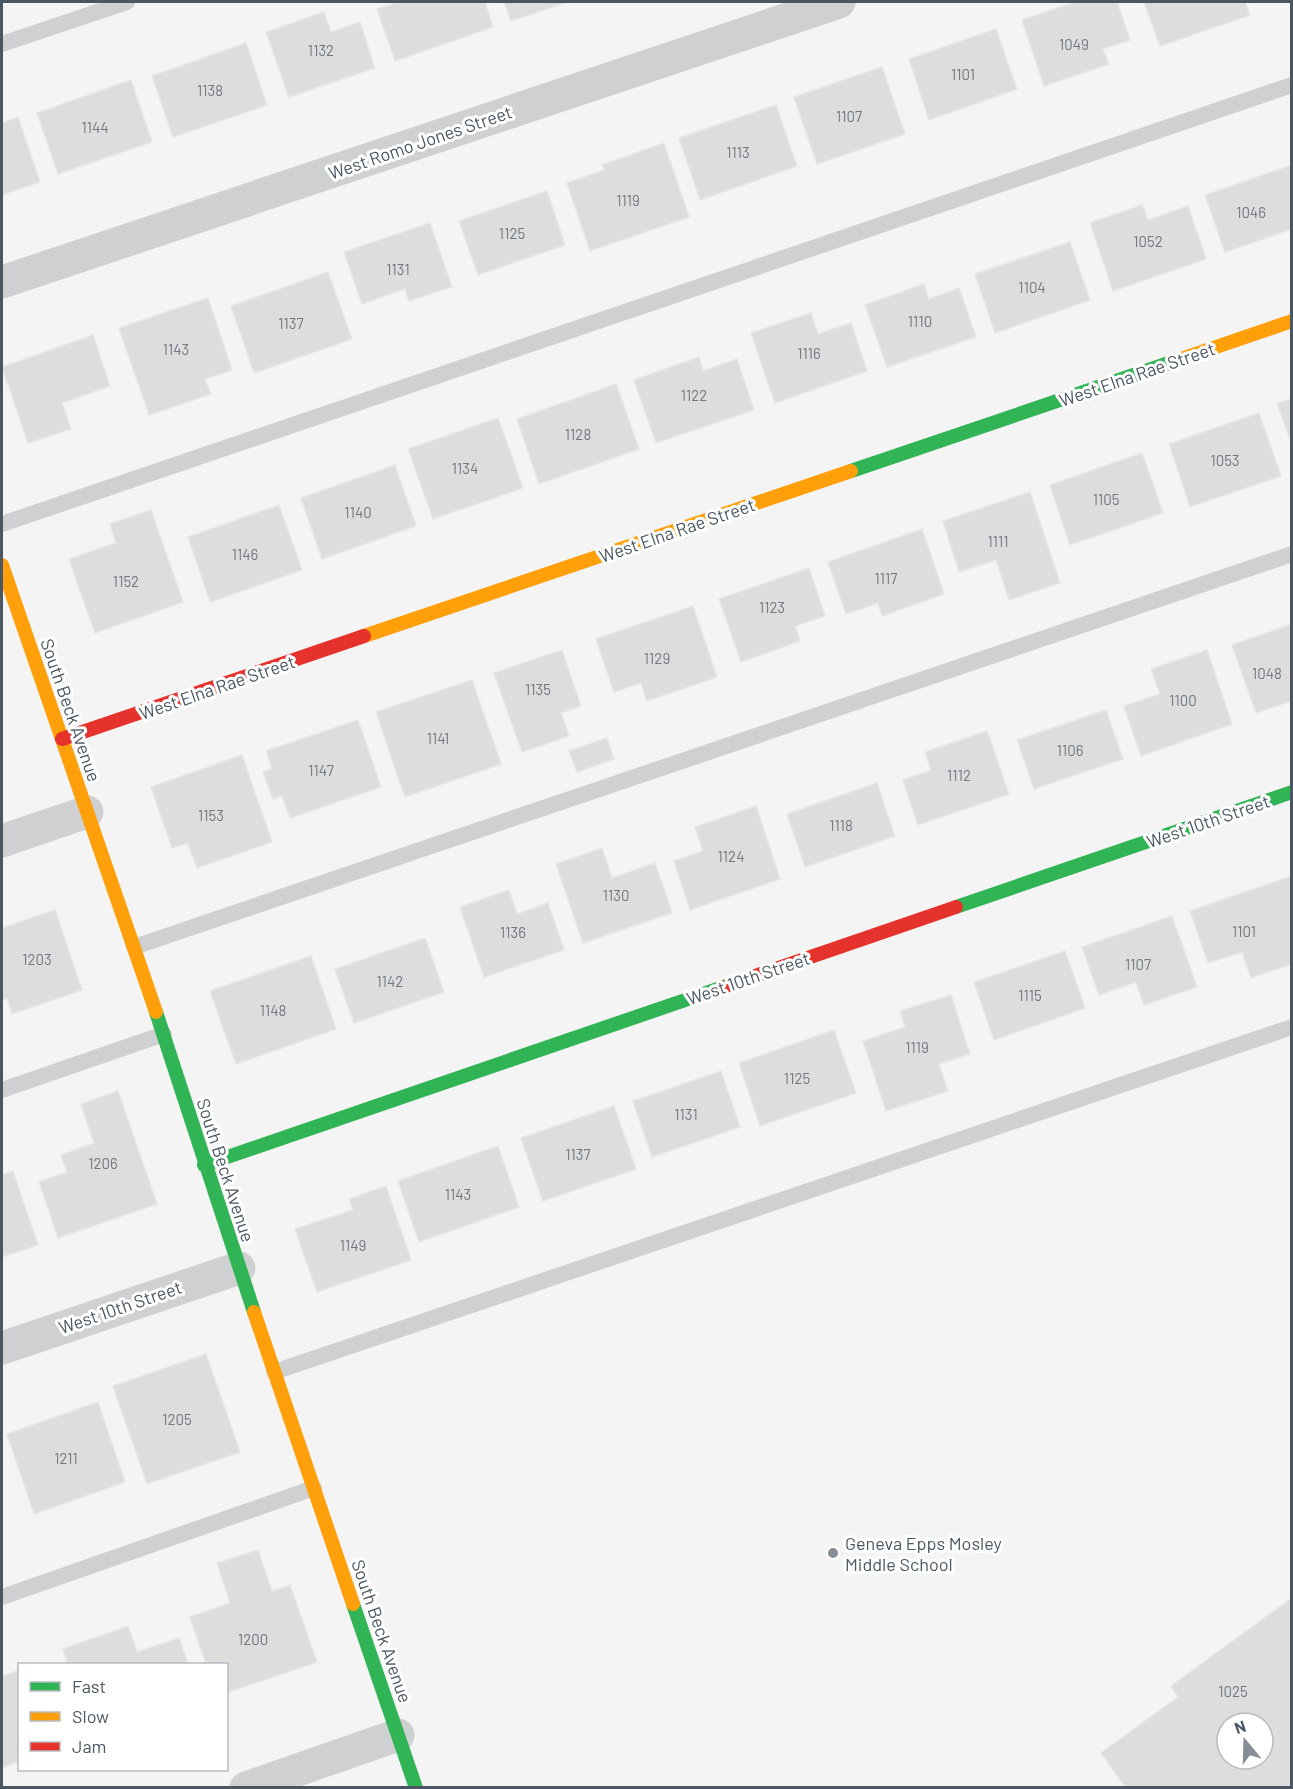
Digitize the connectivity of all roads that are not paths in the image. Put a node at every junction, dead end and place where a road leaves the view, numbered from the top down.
1 (127, 2) edge
2 (839, 2) edge
3 (2, 44) edge
4 (1292, 85) edge
5 (2, 282) edge
6 (1292, 321) edge
7 (2, 524) edge
8 (1292, 554) edge
9 (3, 576) edge
10 (62, 739) junction
11 (1292, 792) edge
12 (87, 812) junction
13 (2, 841) edge
14 (134, 947) junction
15 (1292, 1027) edge
16 (164, 1034) junction
17 (2, 1090) edge
18 (204, 1165) junction
19 (238, 1268) junction
20 (2, 1348) edge
21 (274, 1372) junction
22 (314, 1488) junction
23 (2, 1597) edge
24 (398, 1735) junction
25 (246, 1788) edge
26 (416, 1788) edge

1 - 3 lane
2 - 5 street, West Romo Jones Street
4 - 7 lane
6 - 10 street, West Elna Rae Street
8 - 14 lane
9 - 10 street, South Beck Avenue
10 - 12 street, South Beck Avenue
11 - 18 street, West 10th Street
12 - 13 street
12 - 14 street, South Beck Avenue
14 - 16 street, South Beck Avenue
15 - 21 lane
16 - 17 lane
16 - 18 street, South Beck Avenue
18 - 19 street, South Beck Avenue
19 - 20 street, West 10th Street
19 - 21 street, South Beck Avenue
21 - 22 street, South Beck Avenue
22 - 23 lane
22 - 24 street, South Beck Avenue
24 - 25 street
24 - 26 street, South Beck Avenue

